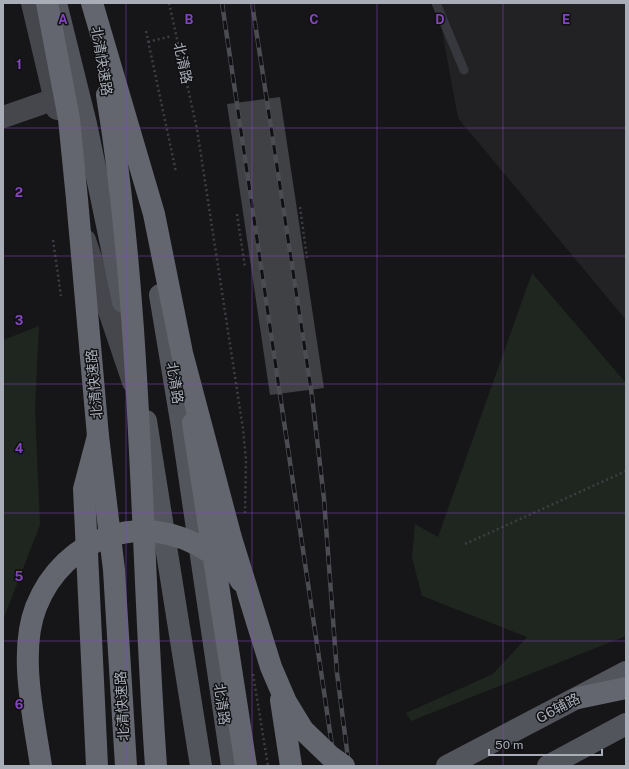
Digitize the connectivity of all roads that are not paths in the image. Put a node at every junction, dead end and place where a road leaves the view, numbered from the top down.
1 (32, 3) edge
2 (47, 3) edge
3 (56, 3) edge
4 (92, 3) edge
5 (102, 3) edge
6 (436, 3) edge
7 (464, 70) dead end
8 (55, 99) junction
9 (3, 117) edge
10 (182, 353) junction
11 (98, 436) junction
12 (151, 449) junction
13 (626, 672) edge
14 (626, 688) edge
15 (578, 698) junction
16 (626, 724) edge
17 (41, 766) edge
18 (96, 766) edge
19 (126, 766) edge
20 (156, 766) edge
21 (201, 766) edge
22 (232, 766) edge
23 (246, 766) edge
24 (291, 766) edge
25 (344, 766) edge
26 (447, 766) edge
27 (548, 766) edge

1 - 8 street
2 - 11 highway, 北清快速路, bridge
3 - 12 main road
4 - 10 highway, bridge
4 - 20 highway, 北清快速路, bridge
5 - 22 main road, 北清路
6 - 7 lane
8 - 9 street
8 - 12 street
10 - 23 highway, bridge
10 - 25 highway, bridge
11 - 18 highway, bridge
11 - 19 highway, 北清快速路, bridge
12 - 21 main road
13 - 15 main road, G6辅路
14 - 15 highway
15 - 26 main road, G6辅路
16 - 27 main road
17 - 24 highway, bridge

